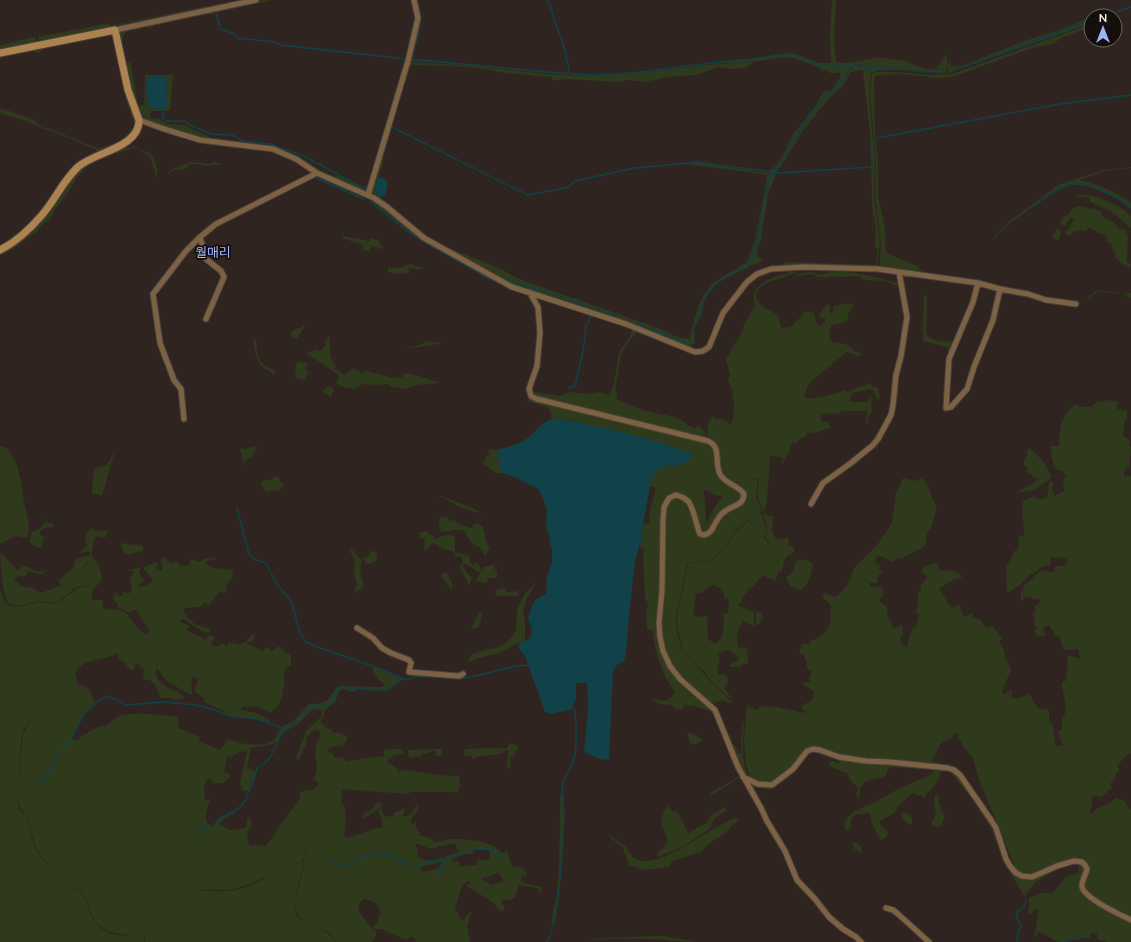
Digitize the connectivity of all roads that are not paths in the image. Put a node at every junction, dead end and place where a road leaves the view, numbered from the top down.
1 (220, 0) edge
2 (256, 0) edge
3 (414, 0) edge
4 (221, 7) junction
5 (115, 30) junction
6 (0, 53) edge
7 (139, 120) junction
8 (318, 173) junction
9 (368, 195) junction
10 (200, 237) junction
11 (0, 250) edge
12 (899, 272) junction
13 (978, 283) junction
14 (1000, 289) junction
15 (530, 292) junction
16 (1076, 304) dead end
17 (206, 319) dead end
18 (184, 419) dead end
19 (811, 504) dead end
20 (357, 628) dead end
21 (463, 674) dead end
22 (742, 776) junction
23 (886, 908) dead end
24 (1131, 920) edge
25 (861, 942) edge
26 (930, 942) edge

1 - 4 street
2 - 4 street
3 - 9 street
4 - 5 street
5 - 6 street
5 - 7 street
7 - 8 street
7 - 11 street
8 - 9 street
8 - 10 street
9 - 15 street
10 - 17 street
10 - 18 street
12 - 13 street
12 - 15 street
12 - 19 street
13 - 14 street
13 - 14 street
14 - 16 street
15 - 22 street
20 - 21 street
22 - 24 street
22 - 25 street
23 - 26 street

